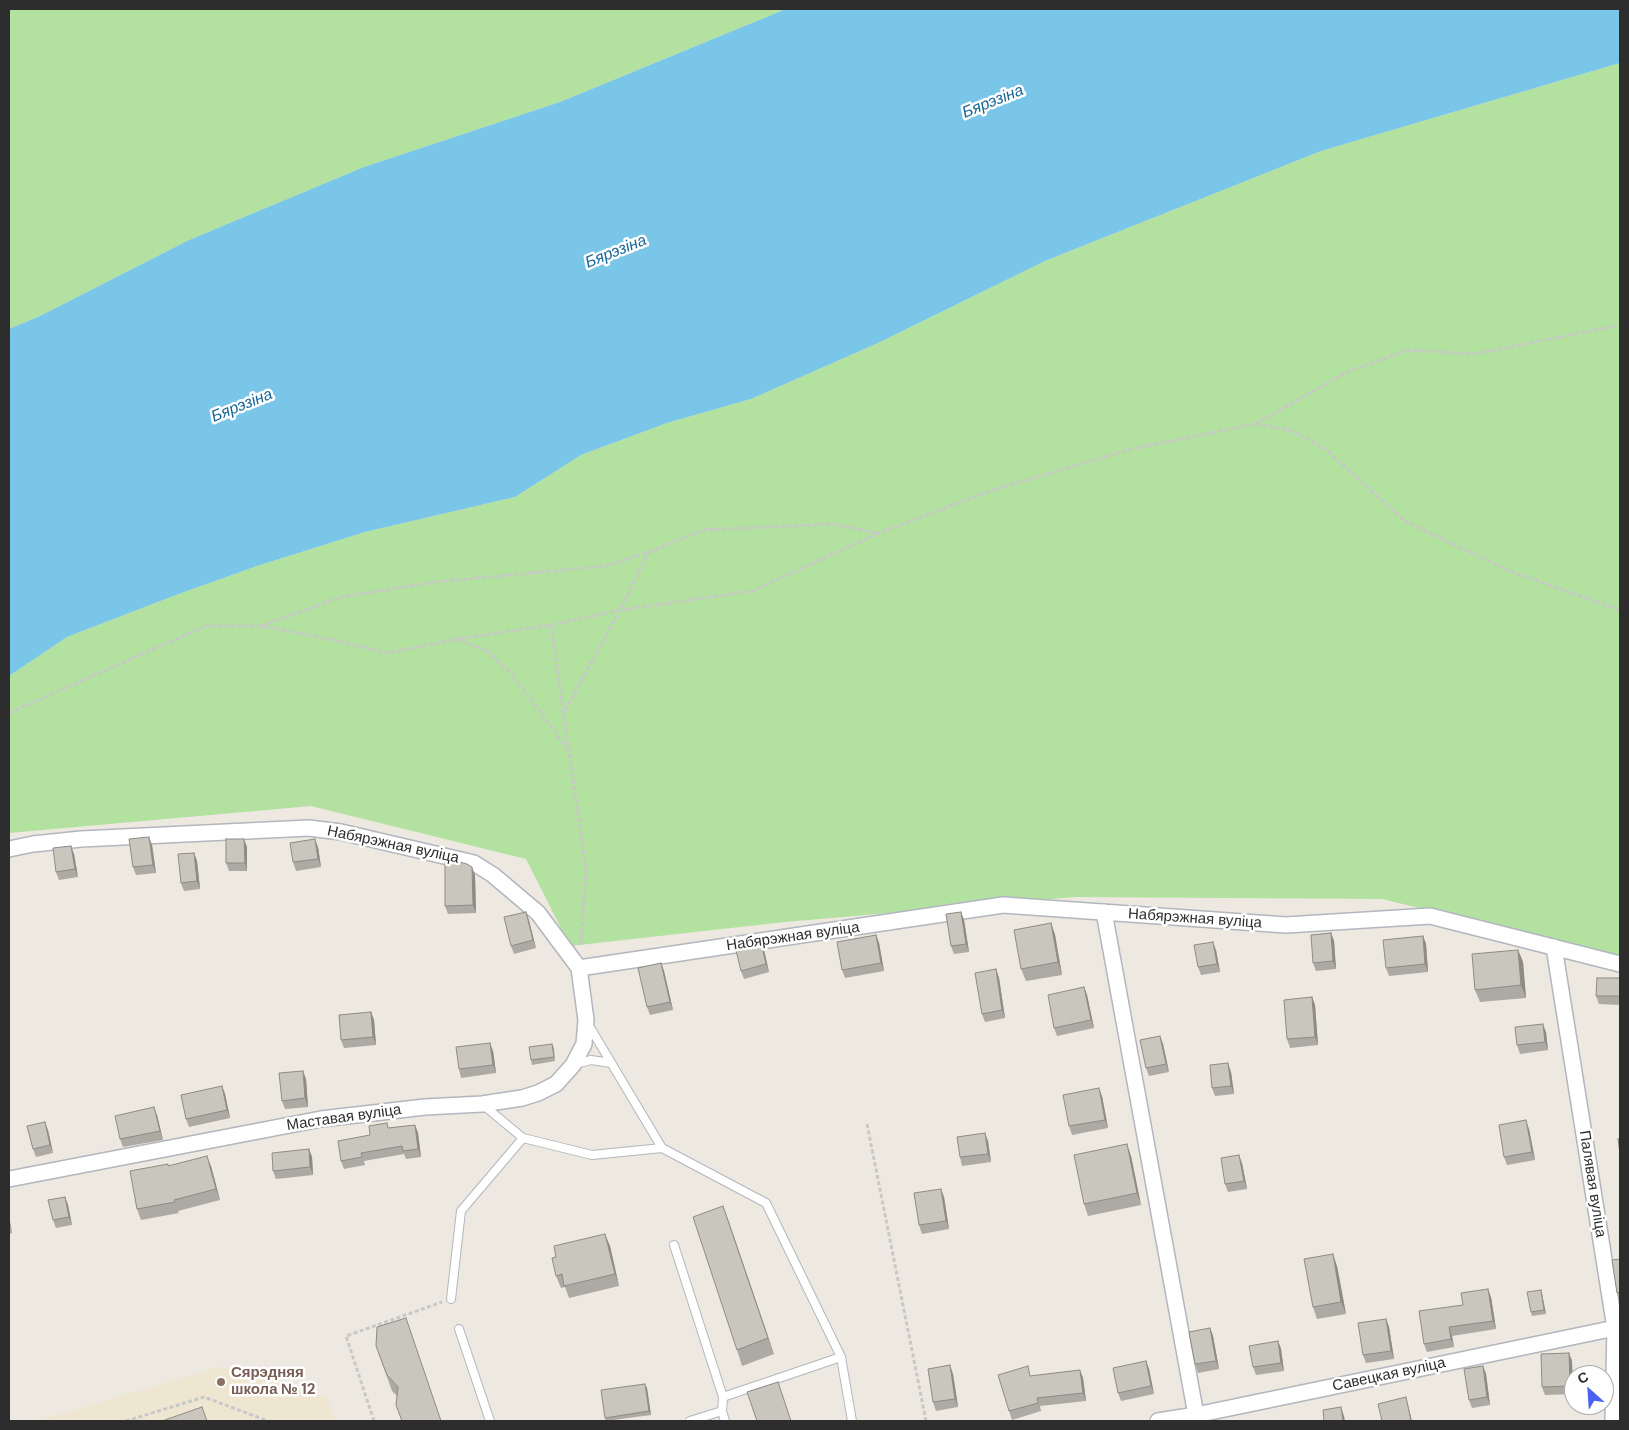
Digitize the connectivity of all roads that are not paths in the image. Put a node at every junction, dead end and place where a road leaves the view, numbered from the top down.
1 (9, 849) edge
2 (1104, 912) junction
3 (1554, 947) junction
4 (1620, 964) edge
5 (579, 968) junction
6 (586, 1020) junction
7 (611, 1062) junction
8 (573, 1065) junction
9 (482, 1104) junction
10 (523, 1138) junction
11 (662, 1148) junction
12 (9, 1178) edge
13 (674, 1245) dead end
14 (451, 1299) road end
15 (1618, 1328) edge
16 (459, 1329) dead end
17 (841, 1357) junction
18 (724, 1397) junction
19 (722, 1411) junction
20 (1196, 1415) junction
21 (490, 1421) edge
22 (690, 1421) edge
23 (725, 1421) edge
24 (852, 1421) edge
25 (1158, 1421) edge
26 (1613, 1421) edge

1 - 5 street, Набярэжная вуліца
2 - 3 street, Набярэжная вуліца
2 - 5 street, Набярэжная вуліца
2 - 20 street
3 - 4 street, Набярэжная вуліца
3 - 15 street, Палявая вуліца
5 - 6 street, Маставая вуліца
6 - 7 lane
6 - 8 street, Маставая вуліца
7 - 8 lane
7 - 11 lane
8 - 9 street, Маставая вуліца
9 - 10 lane
9 - 12 street, Маставая вуліца
10 - 11 lane
10 - 14 lane
11 - 17 lane
13 - 18 lane
15 - 20 street, Савецкая вуліца
15 - 26 street, Палявая вуліца
16 - 21 lane
17 - 18 lane
17 - 24 lane
18 - 19 lane
19 - 22 lane
19 - 23 lane
20 - 25 street, Савецкая вуліца

